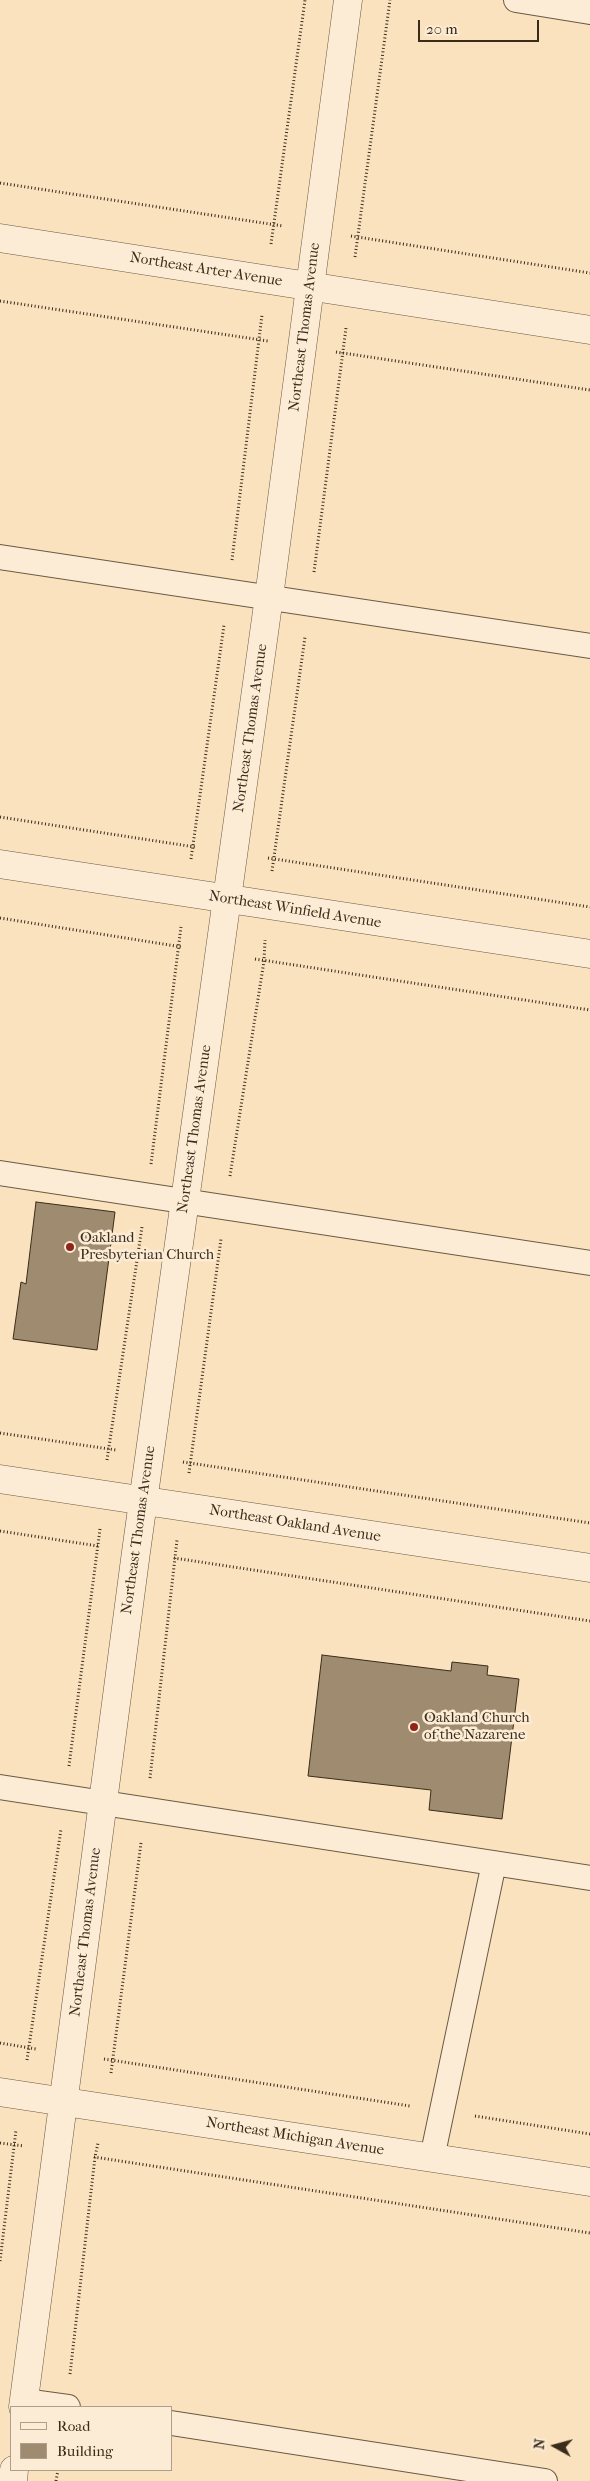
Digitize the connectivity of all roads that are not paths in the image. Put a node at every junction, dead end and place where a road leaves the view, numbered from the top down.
1 (348, 0) edge
2 (516, 0) edge
3 (590, 12) edge
4 (0, 238) edge
5 (311, 287) junction
6 (590, 330) edge
7 (0, 557) edge
8 (269, 597) junction
9 (590, 646) edge
10 (0, 864) edge
11 (226, 900) junction
12 (590, 954) edge
13 (0, 1173) edge
14 (185, 1202) junction
15 (590, 1263) edge
16 (0, 1479) edge
17 (143, 1501) junction
18 (590, 1568) edge
19 (0, 1787) edge
20 (103, 1803) junction
21 (494, 1863) junction
22 (590, 1878) edge
23 (10, 2094) edge
24 (64, 2102) junction
25 (432, 2158) junction
26 (590, 2182) edge
27 (24, 2404) edge
28 (53, 2406) edge
29 (172, 2423) edge
30 (546, 2481) edge

1 - 5 street, Northeast Thomas Avenue
2 - 3 lane
4 - 5 street, Northeast Arter Avenue
5 - 6 street, Northeast Arter Avenue
5 - 8 street, Northeast Thomas Avenue
7 - 8 lane
8 - 9 lane
8 - 11 street, Northeast Thomas Avenue
10 - 11 street, Northeast Winfield Avenue
11 - 12 street, Northeast Winfield Avenue
11 - 14 street, Northeast Thomas Avenue
13 - 14 lane
14 - 15 lane
14 - 17 street, Northeast Thomas Avenue
16 - 17 street, Northeast Oakland Avenue
17 - 18 street, Northeast Oakland Avenue
17 - 20 street, Northeast Thomas Avenue
19 - 20 lane
20 - 21 lane
20 - 24 street, Northeast Thomas Avenue
21 - 22 lane
21 - 25 lane
23 - 24 street, Northeast Michigan Avenue
24 - 25 street, Northeast Michigan Avenue
24 - 27 street, Northeast Thomas Avenue
25 - 26 street, Northeast Michigan Avenue
27 - 28 lane
29 - 30 lane

